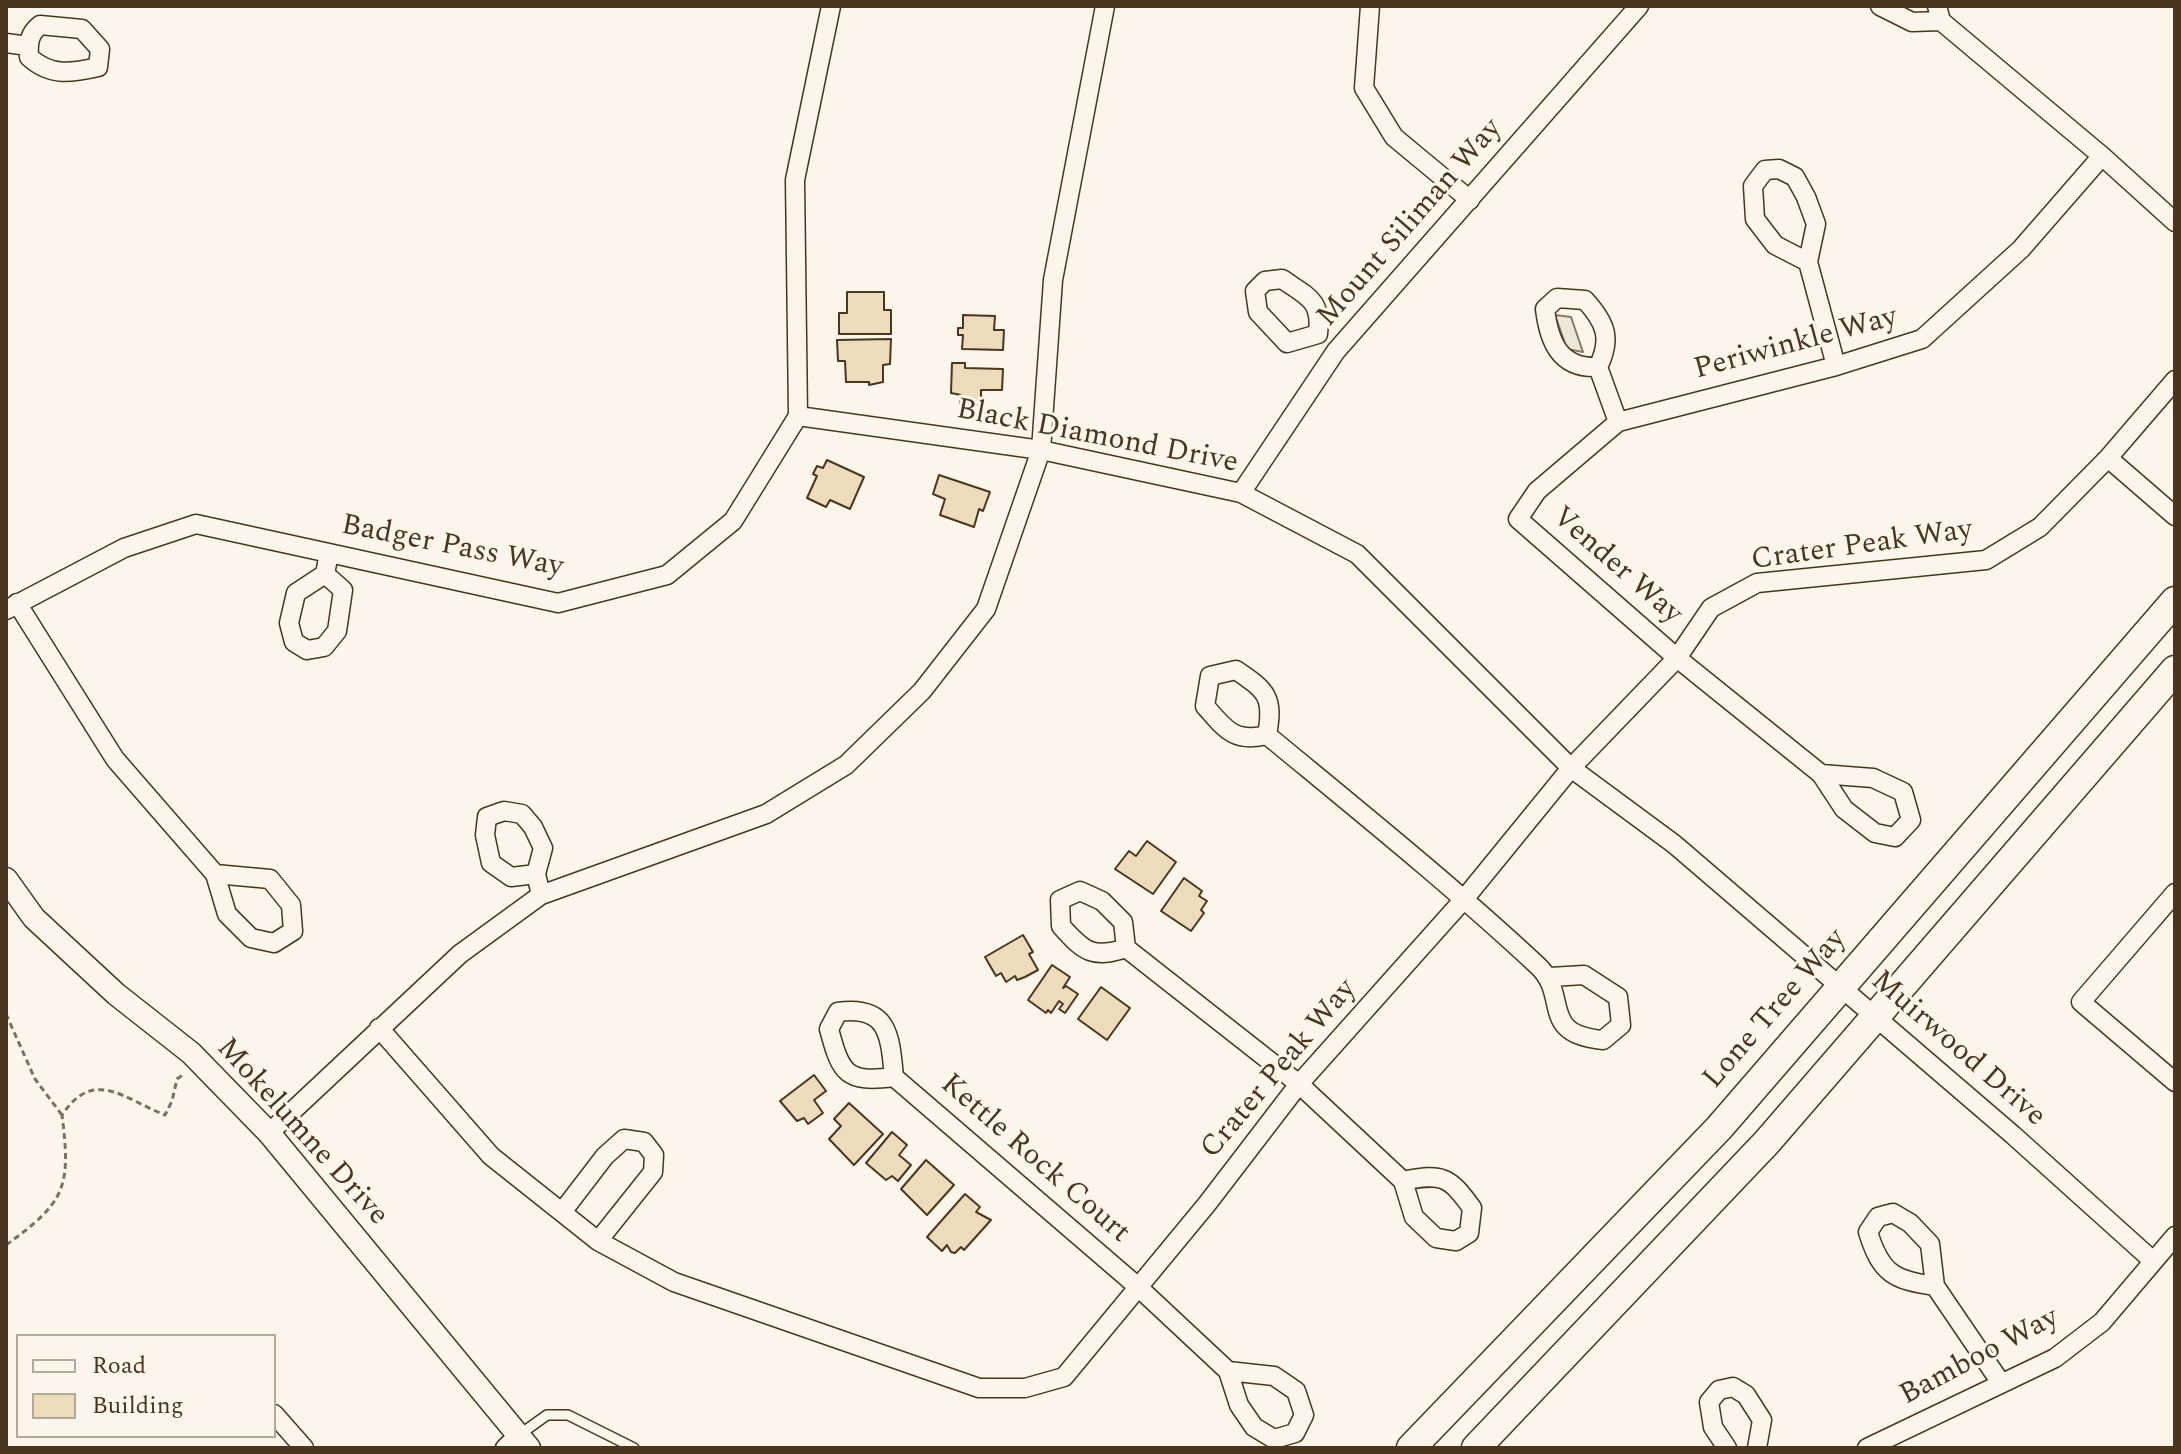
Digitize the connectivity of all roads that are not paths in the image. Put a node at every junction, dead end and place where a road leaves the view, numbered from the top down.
1 (831, 6) edge
2 (1105, 6) edge
3 (1370, 6) edge
4 (1639, 6) edge
5 (1880, 6) edge
6 (1939, 13) edge
7 (6, 43) edge
8 (28, 46) dead end
9 (2102, 156) junction
10 (1470, 200) junction
11 (2175, 222) edge
12 (1808, 262) junction
13 (1318, 334) dead end
14 (1336, 351) junction
15 (1836, 366) junction
16 (1598, 367) dead end
17 (2175, 380) edge
18 (798, 416) junction
19 (1618, 422) junction
20 (1041, 450) junction
21 (2108, 458) junction
22 (1241, 493) junction
23 (2175, 516) edge
24 (1518, 519) joint
25 (329, 553) junction
26 (325, 574) dead end
27 (2175, 601) edge
28 (12, 606) edge
29 (1677, 658) junction
30 (2175, 670) edge
31 (1267, 735) dead end
32 (1571, 768) junction
33 (1821, 774) junction
34 (215, 874) junction
35 (536, 874) dead end
36 (6, 879) edge
37 (2175, 893) edge
38 (541, 895) junction
39 (1465, 898) junction
40 (1126, 948) dead end
41 (1550, 977) dead end
42 (1840, 986) junction
43 (1874, 1016) junction
44 (379, 1028) junction
45 (894, 1077) dead end
46 (2175, 1082) edge
47 (1299, 1084) junction
48 (269, 1133) junction
49 (1403, 1181) dead end
50 (562, 1212) junction
51 (2175, 1236) edge
52 (598, 1241) junction
53 (2152, 1260) junction
54 (1137, 1286) junction
55 (1935, 1286) dead end
56 (1228, 1371) dead end
57 (2001, 1383) junction
58 (276, 1416) edge
59 (517, 1444) edge
60 (304, 1448) edge
61 (634, 1448) edge
62 (1411, 1448) edge
63 (1476, 1448) edge
64 (1727, 1448) edge
65 (1757, 1448) edge
66 (1867, 1448) edge

1 - 18 street
2 - 20 street
3 - 10 street
4 - 10 street, Mount Siliman Way
5 - 6 street
6 - 9 street
7 - 8 street
9 - 11 street
9 - 15 street, Periwinkle Way
10 - 14 street, Mount Siliman Way
12 - 12 street
12 - 15 street
13 - 14 street
14 - 22 street, Mount Siliman Way
15 - 19 street, Periwinkle Way
16 - 19 street
17 - 21 street, Crater Peak Way
18 - 20 street, Black Diamond Drive
18 - 25 street, Badger Pass Way
19 - 24 street, Periwinkle Way
20 - 22 street, Black Diamond Drive
20 - 38 street
21 - 23 street
21 - 29 street, Crater Peak Way
22 - 32 street, Black Diamond Drive
24 - 29 street, Vender Way
25 - 26 street
25 - 28 street, Badger Pass Way
27 - 42 main road, Lone Tree Way
28 - 34 street
29 - 32 street, Crater Peak Way
29 - 33 street, Vender Way
30 - 43 main road
31 - 39 street
32 - 39 street, Crater Peak Way
32 - 42 street, Muirwood Drive
33 - 33 street, Vender Way
34 - 34 street
35 - 38 street
36 - 48 street, Mokelumne Drive
37 - 46 street
38 - 44 street
39 - 41 street
39 - 47 street, Crater Peak Way
40 - 47 street
42 - 43 street, Muirwood Drive
42 - 62 main road, Lone Tree Way
43 - 53 street, Muirwood Drive
43 - 63 main road
44 - 48 street
44 - 50 street, Crater Peak Way
45 - 54 street, Kettle Rock Court
47 - 49 street
47 - 54 street, Crater Peak Way
48 - 59 street, Mokelumne Drive
50 - 52 street, Crater Peak Way
50 - 52 street
51 - 53 street, Bamboo Way
52 - 54 street, Crater Peak Way
53 - 57 street, Bamboo Way
54 - 56 street, Kettle Rock Court
55 - 57 street
57 - 66 street, Bamboo Way
58 - 60 street
59 - 61 lane
64 - 65 street

